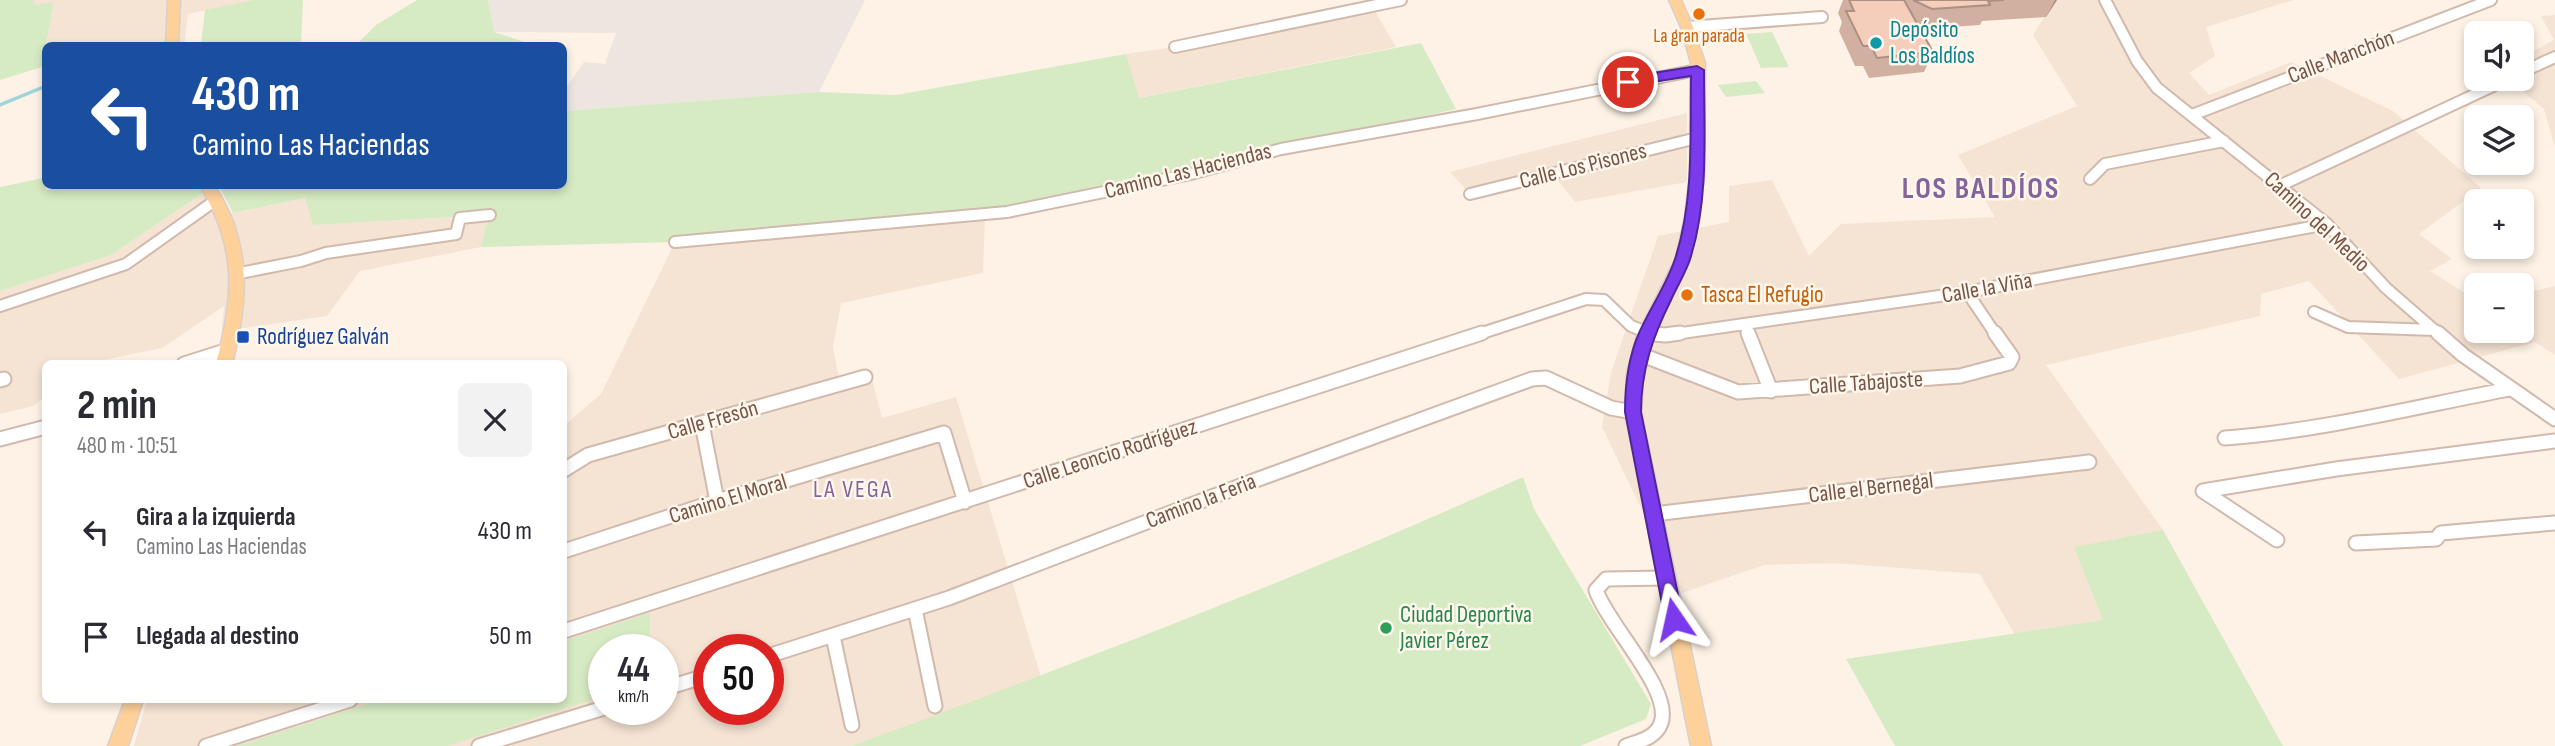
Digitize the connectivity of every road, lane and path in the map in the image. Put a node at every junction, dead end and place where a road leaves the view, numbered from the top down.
1 (174, 0) edge
2 (1401, 0) edge
3 (1675, 0) edge
4 (2105, 0) edge
5 (2491, 0) edge
6 (1822, 17) dead end
7 (1687, 27) junction
8 (172, 42) edge
9 (1175, 47) dead end
10 (2555, 57) edge
11 (2534, 67) edge
12 (1697, 70) junction
13 (2483, 91) edge
14 (2192, 115) junction
15 (1696, 138) junction
16 (2224, 141) junction
17 (2090, 178) dead end
18 (2281, 186) junction
19 (209, 189) edge
20 (1470, 194) dead end
21 (216, 200) junction
22 (490, 215) dead end
23 (2327, 224) junction
24 (674, 242) dead end
25 (235, 274) junction
26 (1967, 292) junction
27 (0, 306) edge
28 (2314, 312) dead end
29 (1745, 324) junction
30 (2435, 330) junction
31 (1645, 336) junction
32 (1642, 355) junction
33 (226, 357) edge
34 (208, 360) edge
35 (864, 377) dead end
36 (2509, 389) junction
37 (1771, 391) junction
38 (1633, 412) junction
39 (2555, 419) edge
40 (702, 424) junction
41 (42, 428) edge
42 (2225, 438) dead end
43 (0, 439) edge
44 (2555, 441) edge
45 (2089, 462) dead end
46 (567, 468) edge
47 (717, 502) junction
48 (965, 502) junction
49 (1654, 514) junction
50 (2555, 523) edge
51 (2277, 540) dead end
52 (2356, 542) dead end
53 (567, 550) edge
54 (1666, 578) junction
55 (915, 609) junction
56 (567, 630) edge
57 (833, 636) junction
58 (784, 651) edge
59 (133, 703) edge
60 (341, 703) edge
61 (935, 706) dead end
62 (588, 713) edge
63 (852, 725) dead end
64 (118, 746) edge
65 (206, 746) edge
66 (479, 746) edge
67 (1626, 746) edge
68 (1701, 746) edge

1 - 8 main road
2 - 9 street
3 - 7 main road
4 - 14 street, Camino del Medio
5 - 14 street, Calle Manchón
6 - 7 street
7 - 12 main road
10 - 11 street
12 - 15 main road
12 - 24 street, Camino Las Haciendas
13 - 18 street
14 - 16 street, Camino del Medio
15 - 20 street, Calle Los Pisones
15 - 31 main road
16 - 17 street
16 - 18 street, Camino del Medio
18 - 23 street, Camino del Medio
19 - 21 main road
21 - 25 main road
21 - 27 street
22 - 25 street
23 - 26 street, Calle la Viña
23 - 30 street, Camino del Medio
25 - 33 main road
26 - 29 street, Calle la Viña
26 - 37 street, Calle Tabajoste
28 - 30 street
29 - 31 street, Calle la Viña
29 - 37 street
30 - 36 street, Camino del Medio
31 - 32 main road
31 - 48 street, Calle Leoncio Rodríguez
32 - 37 street, Calle Tabajoste
32 - 38 main road
33 - 34 street
35 - 40 street, Calle Fresón
36 - 39 street, Camino del Medio
36 - 42 street
38 - 49 main road
38 - 55 street, Camino la Feria
40 - 46 street, Calle Fresón
40 - 47 street
41 - 43 street
44 - 51 street
45 - 49 street, Calle el Bernegal
47 - 48 street, Camino El Moral
47 - 53 street, Camino El Moral
48 - 56 street, Calle Leoncio Rodríguez
49 - 54 main road
50 - 52 street
54 - 67 street
54 - 68 main road
55 - 57 street, Camino la Feria
55 - 61 street
57 - 58 street, Camino la Feria
57 - 63 street
59 - 64 main road
60 - 65 street
62 - 66 street

